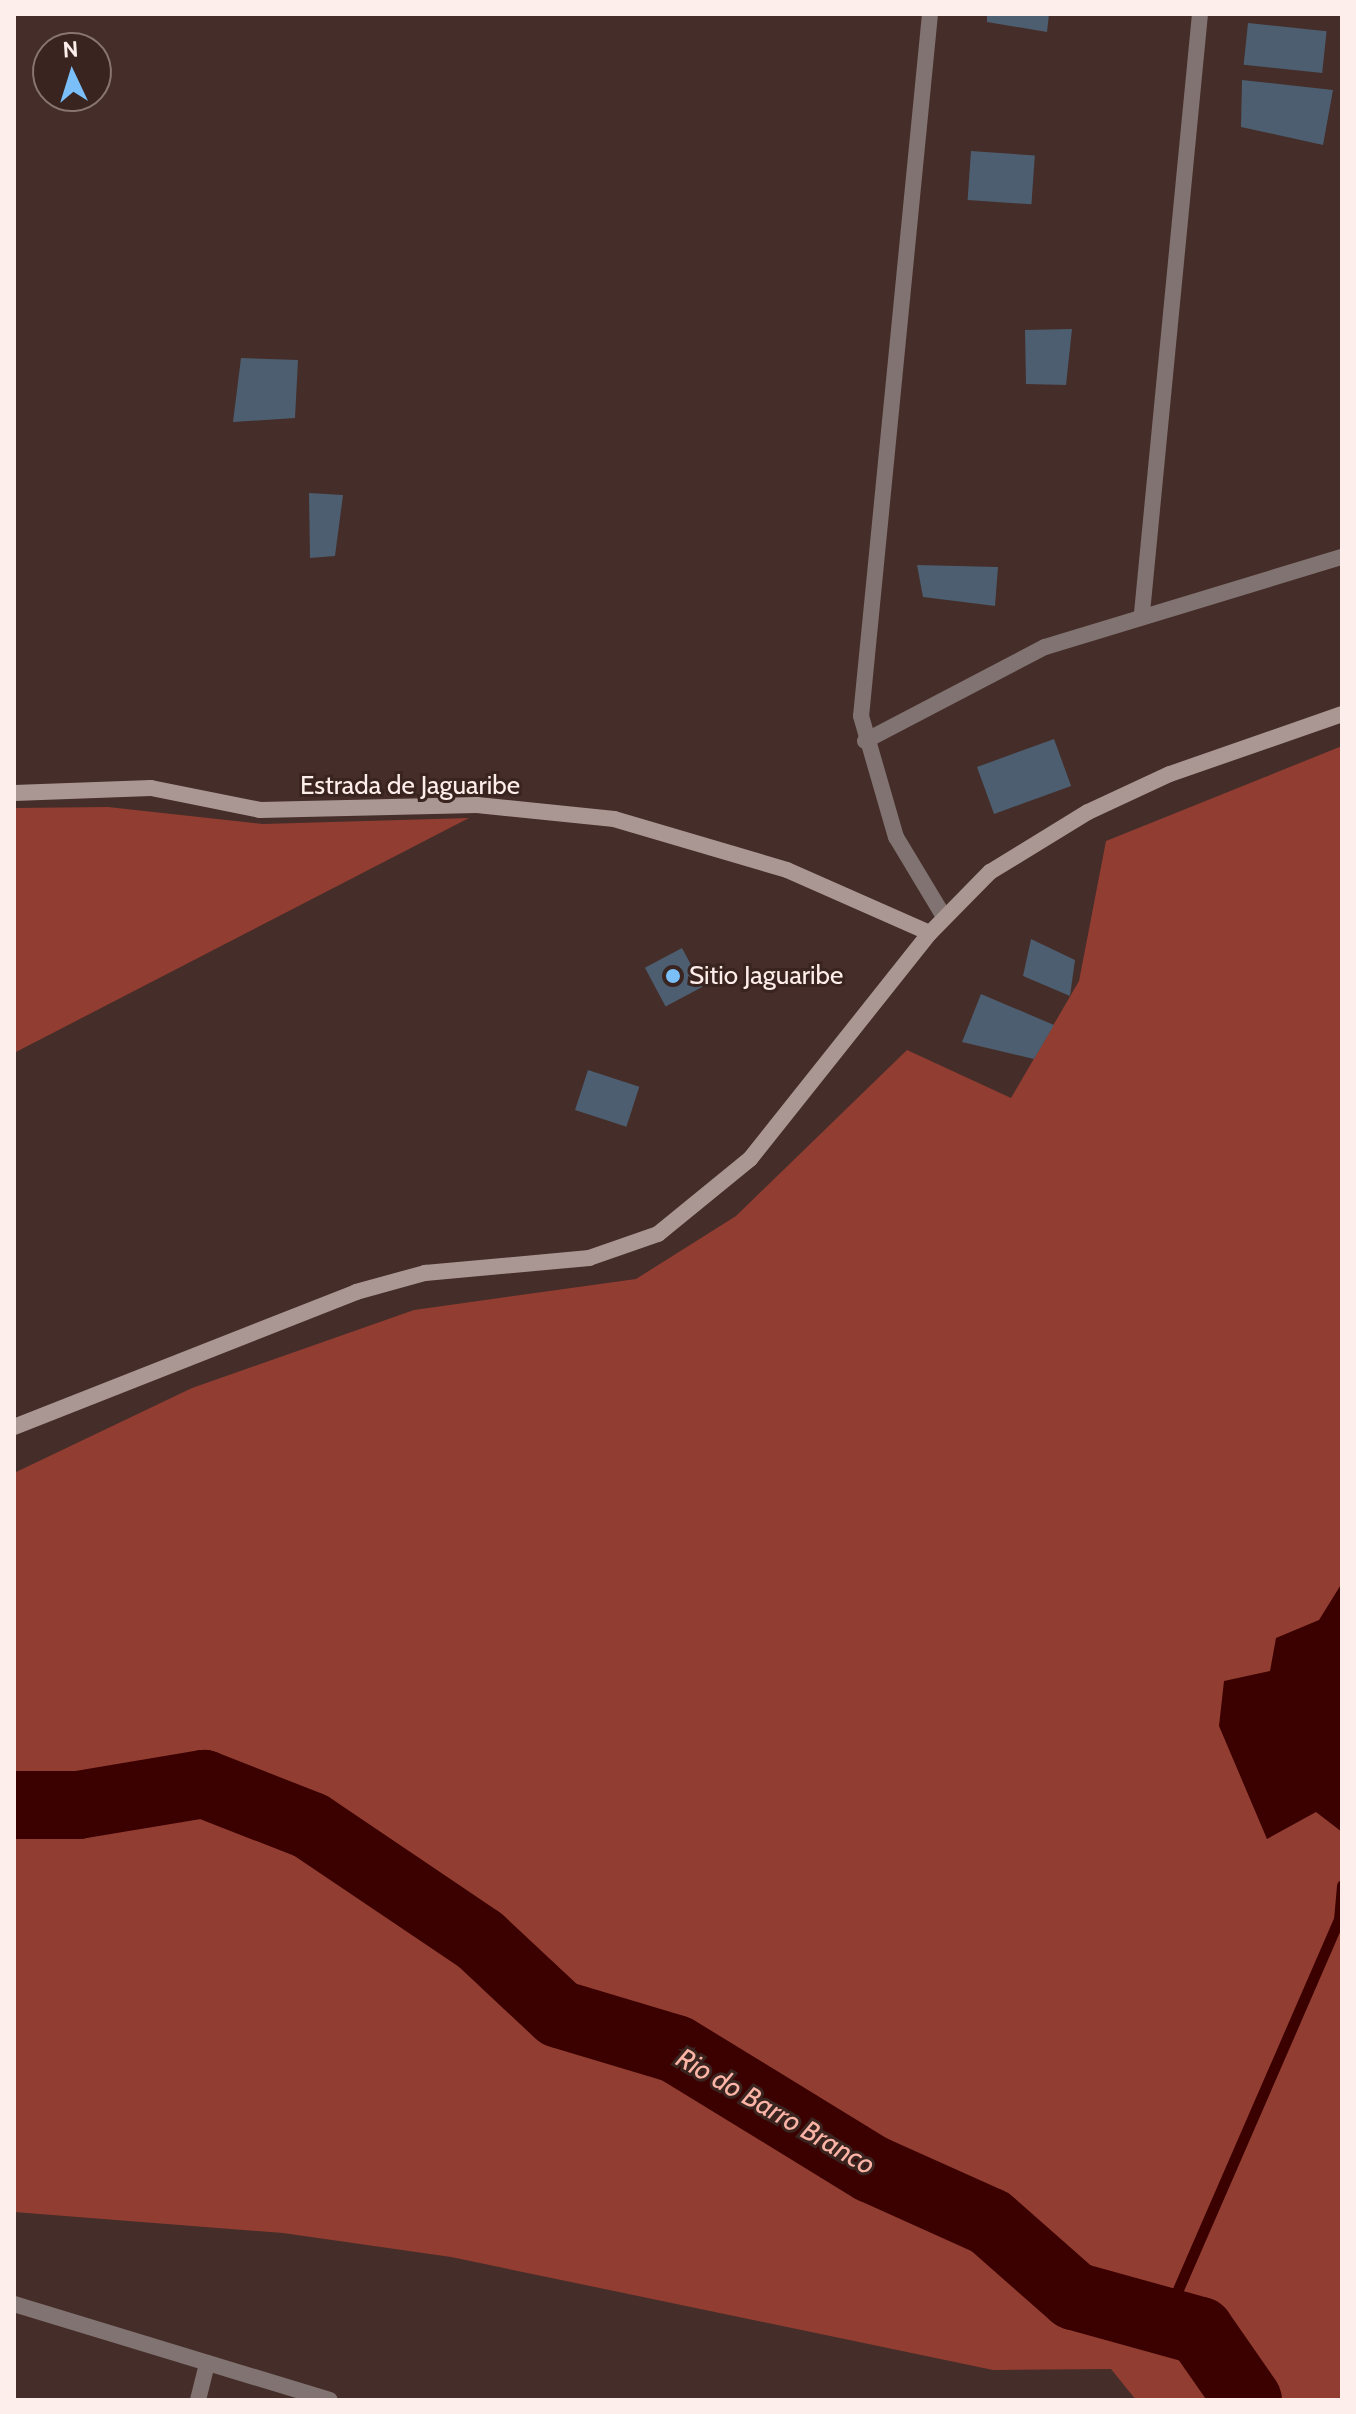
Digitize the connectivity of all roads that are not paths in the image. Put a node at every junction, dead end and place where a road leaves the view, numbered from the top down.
1 (930, 14) edge
2 (1200, 14) edge
3 (1342, 557) edge
4 (1142, 613) junction
5 (1342, 714) edge
6 (865, 741) junction
7 (14, 793) edge
8 (944, 917) junction
9 (930, 933) junction
10 (14, 1427) edge
11 (14, 2304) edge
12 (207, 2363) junction
13 (198, 2400) edge
14 (330, 2400) edge

1 - 6 street
2 - 4 street
3 - 4 street
4 - 6 street
5 - 8 street
6 - 8 street
7 - 9 street, Estrada de Jaguaribe
8 - 9 street
9 - 10 street
11 - 12 street
12 - 13 street
12 - 14 street

